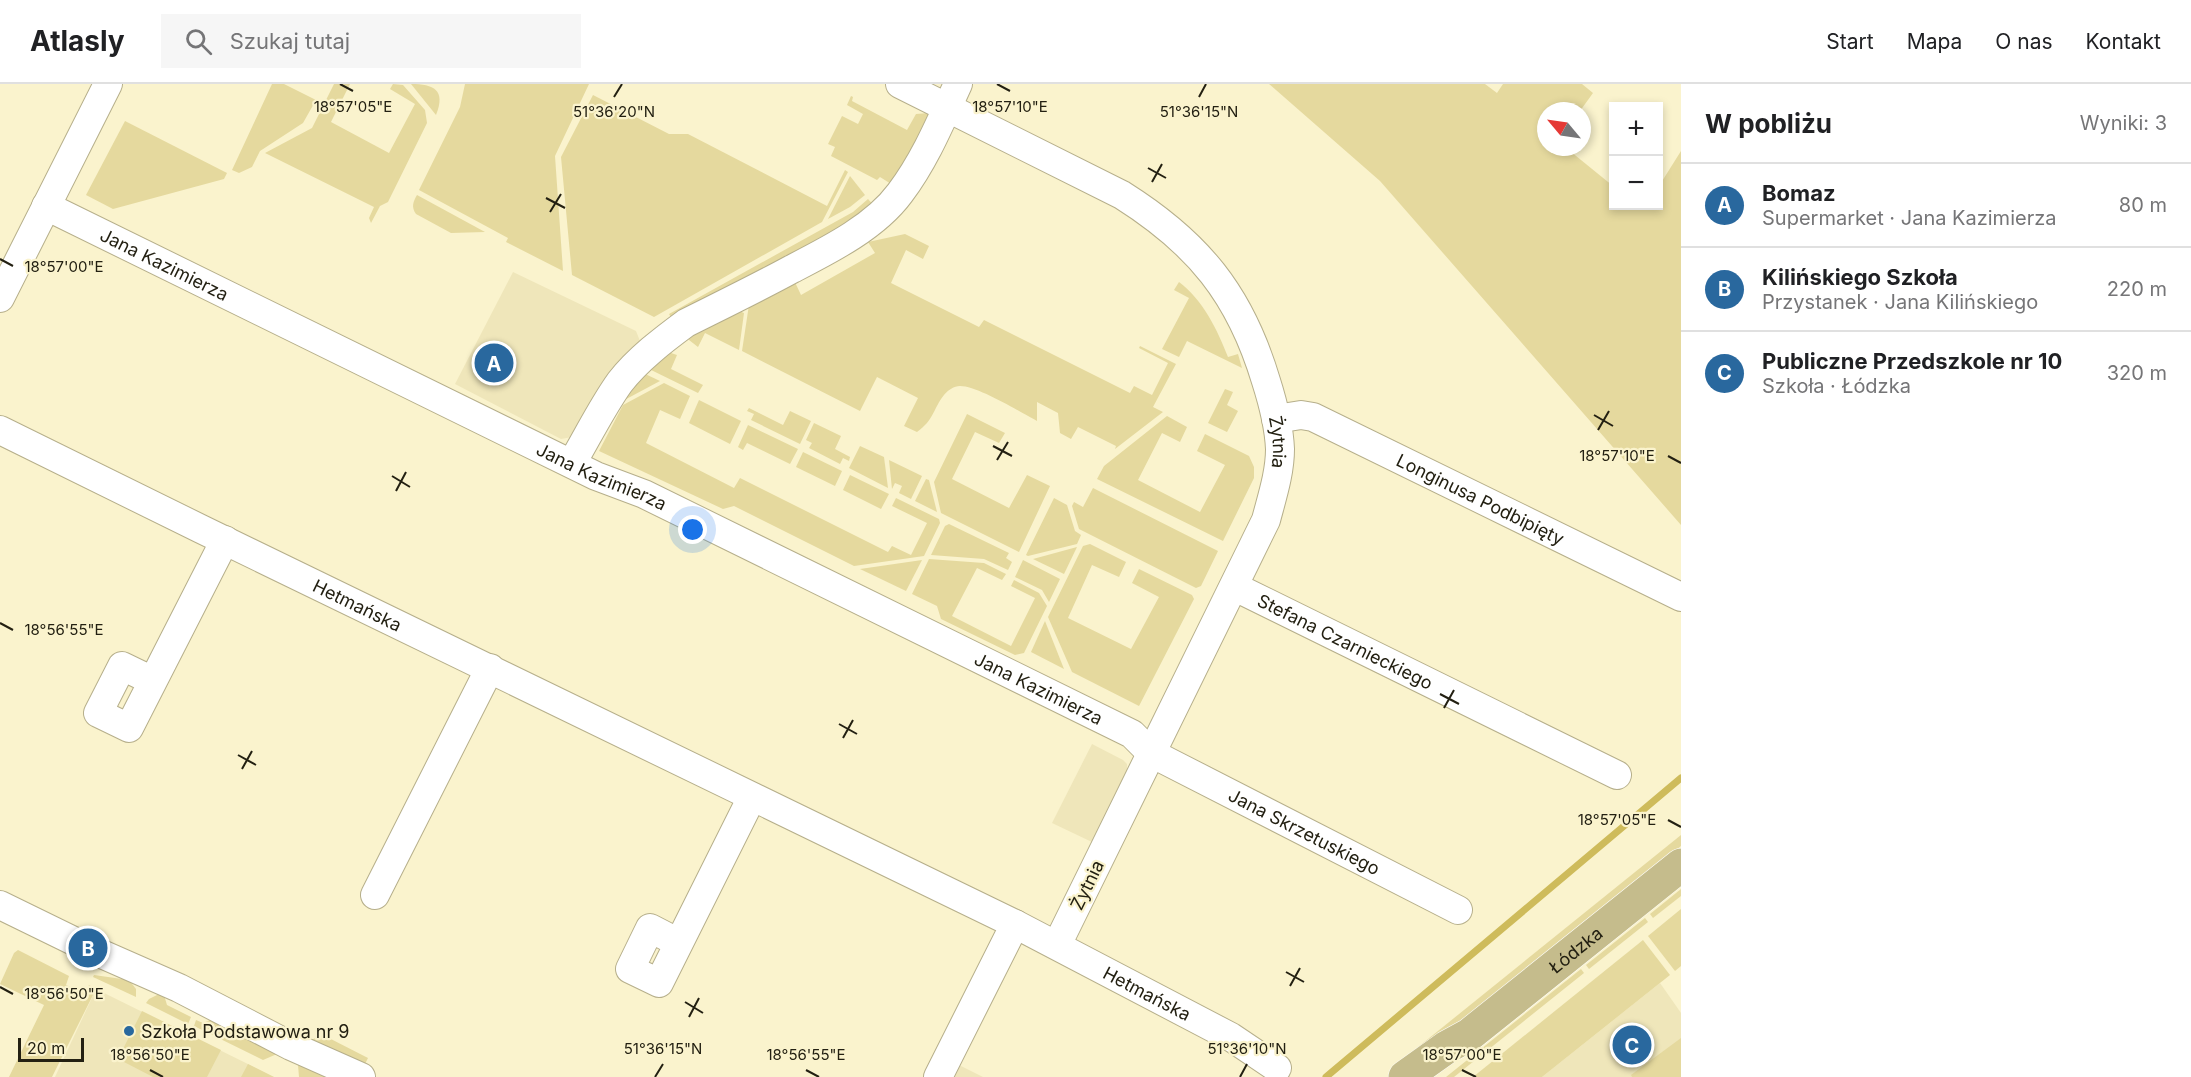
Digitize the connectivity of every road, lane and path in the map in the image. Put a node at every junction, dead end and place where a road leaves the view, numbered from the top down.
1 (108, 84) edge
2 (900, 84) edge
3 (953, 96) edge
4 (46, 206) junction
5 (0, 298) edge
6 (1276, 419) junction
7 (0, 429) edge
8 (573, 463) junction
9 (225, 540) junction
10 (1235, 587) junction
11 (1681, 597) edge
12 (490, 668) junction
13 (153, 681) dead end
14 (1151, 753) junction
15 (1617, 775) dead end
16 (752, 797) junction
17 (1681, 865) edge
18 (375, 895) dead end
19 (0, 905) edge
20 (1458, 910) dead end
21 (1015, 924) junction
22 (679, 943) dead end
23 (1057, 945) junction
24 (1469, 1035) junction
25 (1277, 1068) dead end
26 (361, 1077) edge
27 (938, 1077) edge
28 (1405, 1077) edge
29 (1430, 1077) edge

1 - 4 street
2 - 3 street, Żytnia
3 - 6 street, Żytnia
3 - 8 street
4 - 5 street
4 - 8 street, Jana Kazimierza
6 - 10 street, Żytnia
6 - 11 street, Longinusa Podbipięty
7 - 9 street, Hetmańska
8 - 14 street, Jana Kazimierza
9 - 12 street, Hetmańska
9 - 13 street
10 - 14 street, Żytnia
10 - 15 street, Stefana Czarnieckiego
12 - 16 street, Hetmańska
12 - 18 street
14 - 20 street, Jana Skrzetuskiego
14 - 23 street, Żytnia
16 - 21 street, Hetmańska
16 - 22 street
17 - 24 main road, Łódzka
19 - 26 street
21 - 23 street, Hetmańska
21 - 27 street
23 - 25 street, Hetmańska
24 - 28 main road, Łódzka
24 - 29 main road, Łódzka

